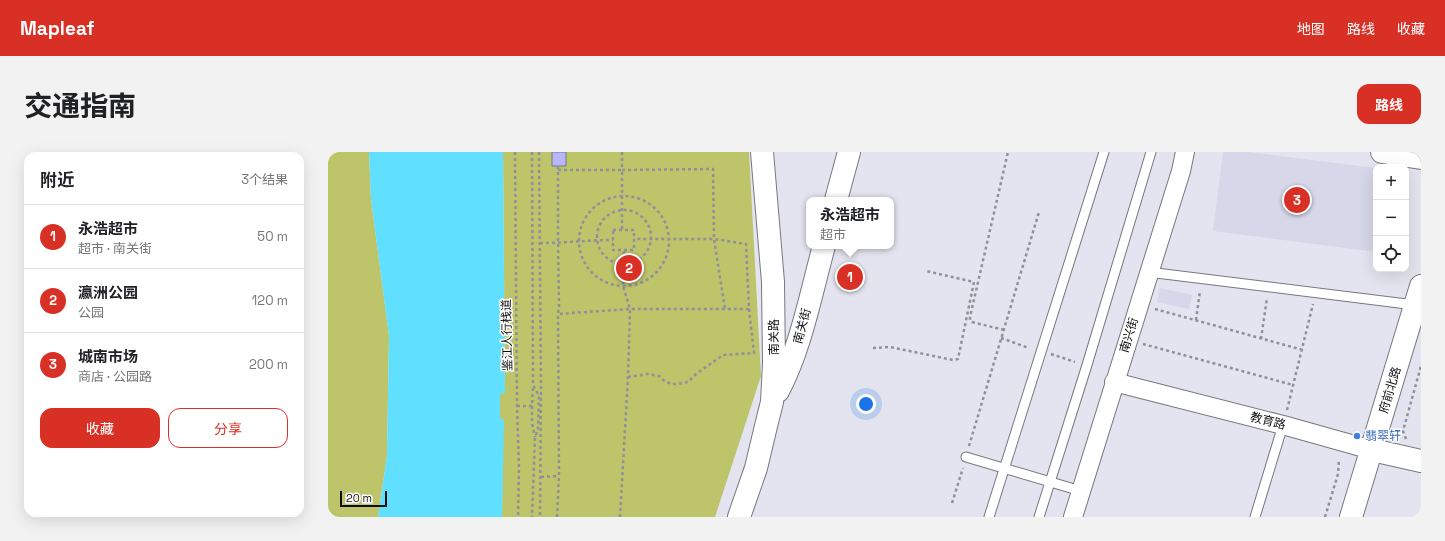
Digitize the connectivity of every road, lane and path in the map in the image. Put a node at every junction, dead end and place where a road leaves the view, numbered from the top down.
1 (515, 152) edge
2 (532, 152) edge
3 (540, 152) edge
4 (622, 152) edge
5 (762, 152) edge
6 (849, 152) edge
7 (1008, 152) edge
8 (1104, 152) edge
9 (1151, 152) edge
10 (1185, 152) edge
11 (1382, 152) edge
12 (1421, 158) edge
13 (558, 166) dead end
14 (558, 170) junction
15 (622, 170) junction
16 (622, 195) junction
17 (837, 197) edge
18 (622, 210) junction
19 (1039, 212) dead end
20 (622, 230) junction
21 (634, 239) junction
22 (651, 239) junction
23 (714, 239) junction
24 (577, 240) junction
25 (597, 240) junction
26 (613, 240) junction
27 (669, 240) junction
28 (540, 243) junction
29 (558, 243) junction
30 (823, 249) edge
31 (624, 250) junction
32 (624, 264) junction
33 (926, 271) dead end
34 (1148, 272) junction
35 (1201, 278) junction
36 (623, 286) junction
37 (1270, 286) junction
38 (1316, 292) junction
39 (1418, 295) edge
40 (1139, 304) junction
41 (725, 309) junction
42 (749, 309) junction
43 (630, 310) junction
44 (558, 314) junction
45 (965, 320) junction
46 (1196, 320) junction
47 (970, 321) junction
48 (1004, 330) junction
49 (1001, 338) junction
50 (1261, 339) junction
51 (1128, 340) junction
52 (873, 348) dead end
53 (1302, 350) junction
54 (1041, 351) junction
55 (1088, 366) junction
56 (1421, 366) edge
57 (628, 377) junction
58 (1114, 382) junction
59 (533, 385) junction
60 (1293, 385) junction
61 (772, 402) junction
62 (517, 406) junction
63 (532, 406) junction
64 (1283, 425) junction
65 (535, 437) junction
66 (1407, 440) dead end
67 (1372, 450) junction
68 (966, 457) junction
69 (1339, 459) dead end
70 (1421, 461) edge
71 (1004, 469) junction
72 (559, 476) junction
73 (540, 477) junction
74 (1050, 482) junction
75 (1081, 491) junction
76 (952, 504) dead end
77 (518, 517) edge
78 (532, 517) edge
79 (540, 517) edge
80 (557, 517) edge
81 (620, 517) edge
82 (739, 517) edge
83 (989, 517) edge
84 (1039, 517) edge
85 (1073, 517) edge
86 (1255, 517) edge
87 (1325, 517) edge
88 (1351, 517) edge

1 - 62 path, 鉴江人行栈道
2 - 59 path
3 - 28 path
4 - 15 path
5 - 61 street, 南关路
6 - 17 street
7 - 47 path
8 - 54 lane
9 - 55 lane
10 - 34 street, 南兴街
11 - 12 street
13 - 14 path
14 - 15 path
14 - 29 path
15 - 16 path
15 - 23 path
16 - 18 path
16 - 24 path
16 - 27 path
18 - 20 path
18 - 22 path
18 - 25 path
19 - 48 path
20 - 21 path
20 - 26 path
21 - 22 path
21 - 31 path
22 - 27 path
22 - 32 path
23 - 27 path
23 - 41 path
23 - 42 path
24 - 25 path
24 - 29 path
24 - 36 path
25 - 26 path
25 - 32 path
26 - 31 path
27 - 36 path
28 - 29 path
28 - 73 path
29 - 44 path
30 - 61 street, 南关街
31 - 32 path
32 - 36 path
33 - 45 path
34 - 35 lane
34 - 40 street, 南兴街
35 - 37 lane
35 - 46 path
36 - 43 path
37 - 38 lane
37 - 50 path
38 - 39 lane
38 - 53 path
39 - 67 street, 府前北路
40 - 46 path
40 - 51 street, 南兴街
41 - 42 path
41 - 43 path
42 - 57 path
43 - 44 path
43 - 57 path
44 - 72 path
45 - 47 path
45 - 52 path
46 - 50 path
47 - 48 path
48 - 49 path
49 - 54 path
49 - 68 path
50 - 53 path
51 - 58 street, 南兴街
51 - 60 path
53 - 60 path
54 - 55 path
54 - 71 lane
55 - 74 lane
56 - 66 path
57 - 81 path
58 - 64 street, 教育路
58 - 75 street, 南兴街
59 - 63 path
59 - 65 path
60 - 64 path
61 - 82 street, 南关路
62 - 63 path
62 - 77 path, 鉴江人行栈道
63 - 65 path
64 - 67 street, 教育路
64 - 86 lane
65 - 78 path
67 - 70 street, 教育路
67 - 88 street, 府前北路
68 - 71 lane
68 - 76 path
69 - 87 path
71 - 74 lane
71 - 83 lane
72 - 73 path
72 - 80 path
73 - 79 path
74 - 75 lane
74 - 84 lane
75 - 85 street, 南兴街

